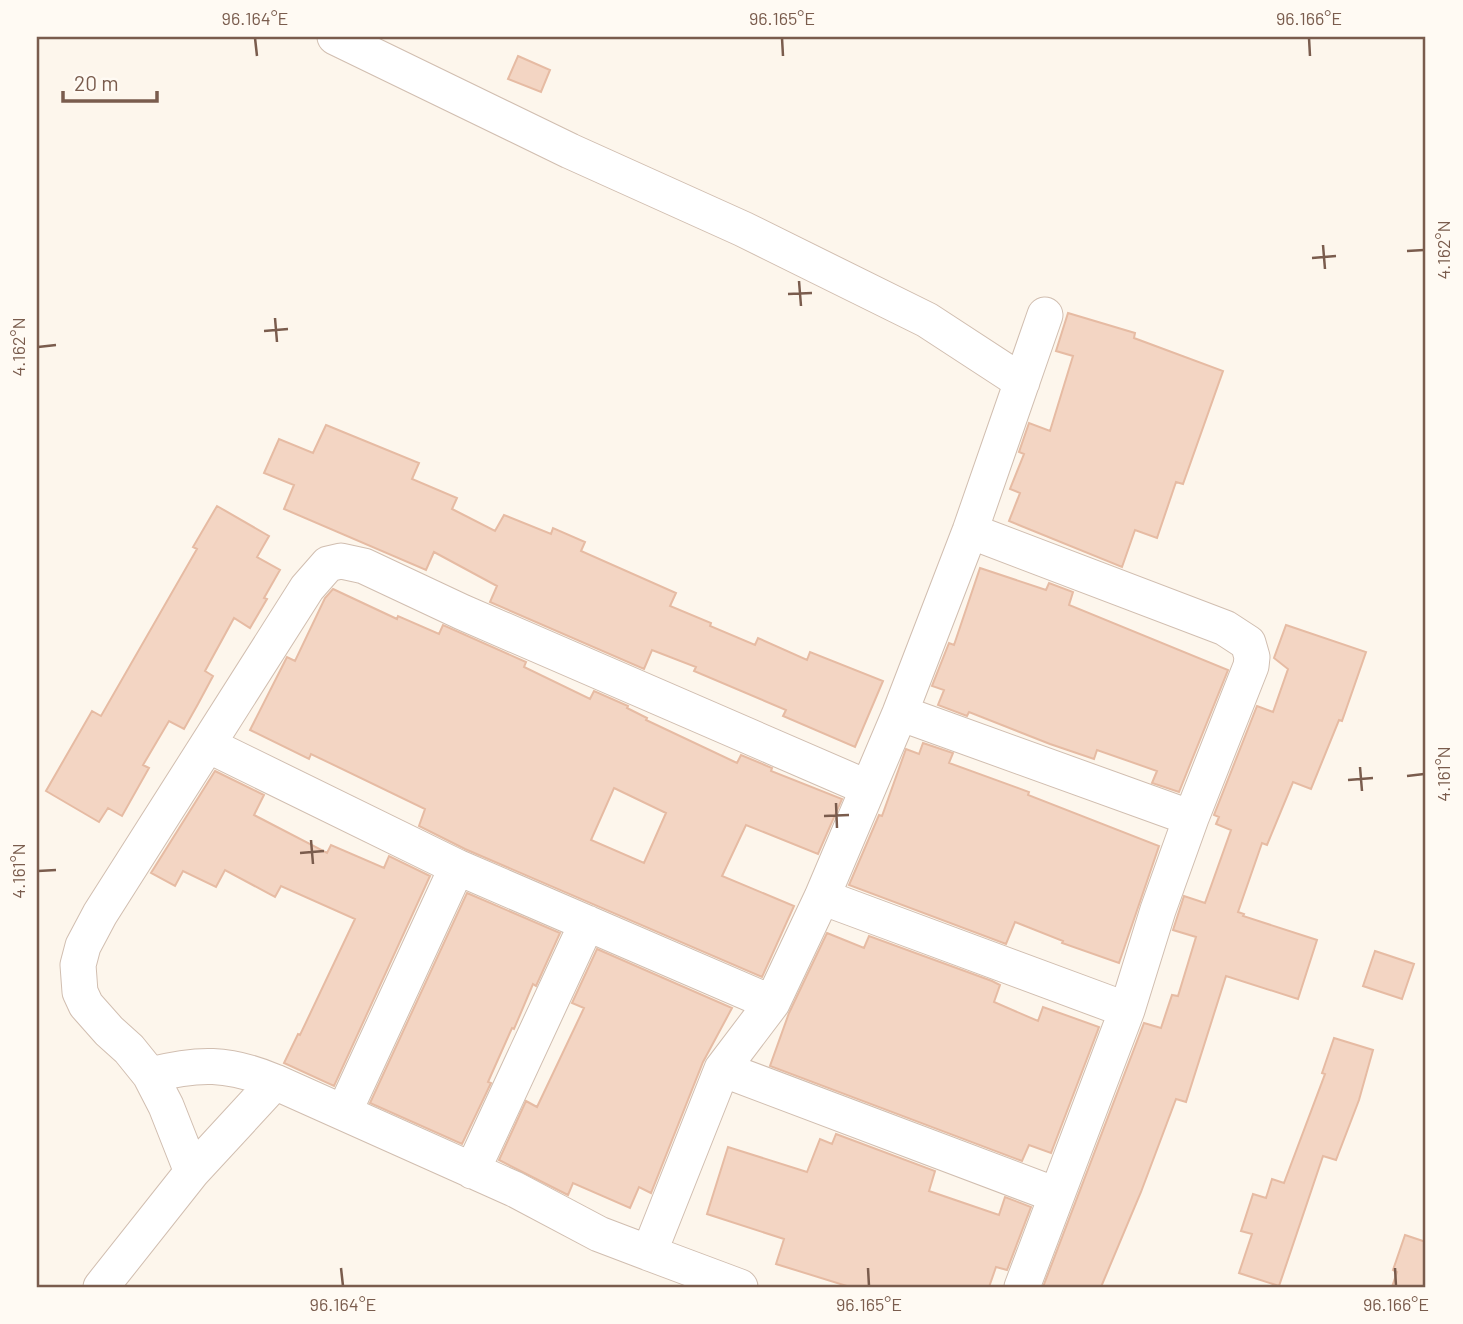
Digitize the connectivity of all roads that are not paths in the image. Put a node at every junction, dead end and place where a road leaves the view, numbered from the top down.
1 (335, 37) edge
2 (1045, 315) dead end
3 (1022, 382) junction
4 (970, 531) junction
5 (900, 713) junction
6 (208, 745) junction
7 (868, 788) junction
8 (1191, 818) junction
9 (457, 867) junction
10 (822, 897) junction
11 (587, 923) junction
12 (772, 1003) junction
13 (1127, 1010) junction
14 (722, 1069) junction
15 (150, 1075) junction
16 (275, 1082) junction
17 (344, 1112) junction
18 (472, 1171) junction
19 (192, 1172) junction
20 (1056, 1195) junction
21 (649, 1253) junction
22 (101, 1287) edge
23 (740, 1287) edge
24 (1023, 1287) edge

1 - 3 street
2 - 3 street
3 - 4 street
4 - 5 street
4 - 8 street
5 - 7 street
5 - 8 street
6 - 7 street
6 - 9 street
6 - 15 street
7 - 10 street
8 - 13 street
9 - 11 street
9 - 17 street
10 - 12 street
10 - 13 street
11 - 12 street
11 - 18 street
12 - 14 street
13 - 20 street
14 - 20 street
14 - 21 street
15 - 16 street
15 - 19 street
16 - 17 street
16 - 19 street
17 - 18 street
18 - 21 street
19 - 22 street
20 - 24 street
21 - 23 street

